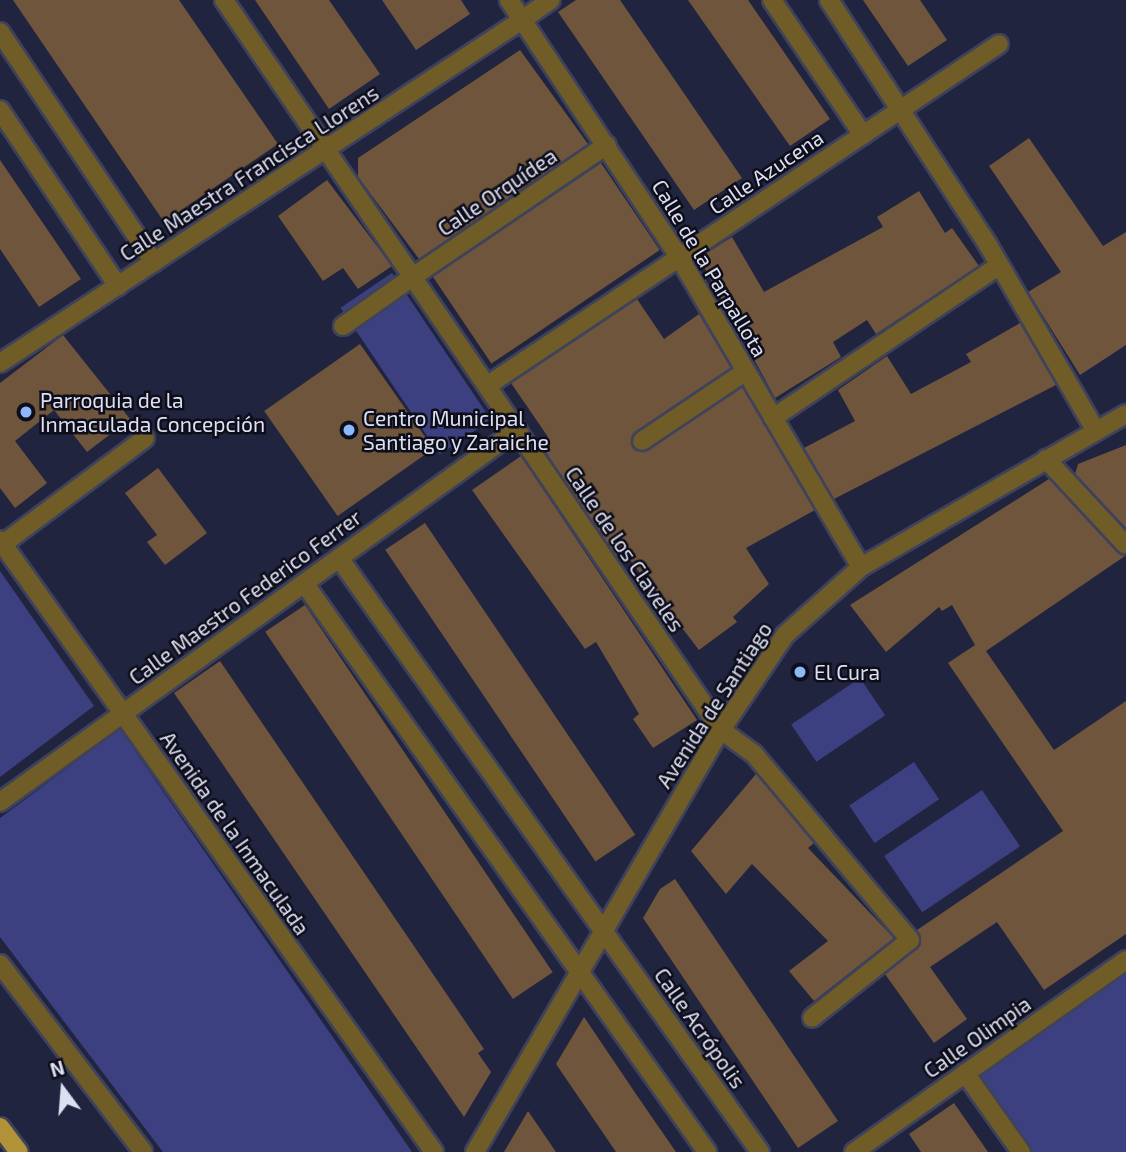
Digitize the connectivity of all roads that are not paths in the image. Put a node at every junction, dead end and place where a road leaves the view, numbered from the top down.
1 (224, 0) edge
2 (509, 0) edge
3 (551, 0) edge
4 (772, 0) edge
5 (829, 0) edge
6 (523, 20) junction
7 (0, 32) edge
8 (999, 44) dead end
9 (0, 110) edge
10 (901, 110) junction
11 (863, 135) junction
12 (607, 145) junction
13 (326, 149) junction
14 (679, 257) junction
15 (155, 262) junction
16 (997, 267) junction
17 (414, 276) junction
18 (118, 286) junction
19 (343, 326) dead end
20 (0, 363) edge
21 (746, 371) junction
22 (488, 385) junction
23 (1126, 414) edge
24 (773, 418) junction
25 (517, 430) junction
26 (1096, 430) junction
27 (145, 438) dead end
28 (642, 441) dead end
29 (1046, 459) junction
30 (1, 542) edge
31 (1126, 545) edge
32 (339, 558) junction
33 (861, 567) junction
34 (304, 583) junction
35 (122, 714) junction
36 (721, 730) junction
37 (0, 802) edge
38 (603, 930) junction
39 (1126, 960) edge
40 (0, 964) edge
41 (581, 974) junction
42 (812, 1018) dead end
43 (964, 1073) junction
44 (0, 1127) edge
45 (19, 1152) edge
46 (142, 1152) edge
47 (434, 1152) edge
48 (475, 1152) edge
49 (707, 1152) edge
50 (760, 1152) edge
51 (855, 1152) edge
52 (1021, 1152) edge

1 - 13 street, Calle de los Claveles
2 - 6 street, Calle de la Parpallota
3 - 6 street, Calle Maestra Francisca Llorens
4 - 11 street
5 - 10 street
6 - 12 street, Calle de la Parpallota
6 - 13 street, Calle Maestra Francisca Llorens
7 - 15 street
8 - 10 street, Calle Azucena
9 - 18 street
10 - 11 street, Calle Azucena
10 - 16 street
11 - 14 street, Calle Azucena
12 - 14 street, Calle de la Parpallota
12 - 17 street, Calle Orquídea
13 - 15 street, Calle Maestra Francisca Llorens
13 - 17 street, Calle de los Claveles
14 - 21 street, Calle de la Parpallota
14 - 22 street, Calle Azucena
15 - 18 street, Calle Maestra Francisca Llorens
16 - 24 street
16 - 26 street
17 - 19 street, Calle Orquídea
17 - 22 street, Calle de los Claveles
18 - 20 street, Calle Maestra Francisca Llorens
21 - 24 street, Calle de la Parpallota
21 - 28 street
22 - 25 street, Calle de los Claveles
23 - 26 street, Avenida de Santiago
24 - 33 street, Calle de la Parpallota
25 - 32 street, Calle Maestro Federico Ferrer
25 - 36 street, Calle de los Claveles
26 - 29 street, Avenida de Santiago
27 - 30 street
29 - 31 street
29 - 33 street, Avenida de Santiago
30 - 35 street, Avenida de la Inmaculada
32 - 34 street, Calle Maestro Federico Ferrer
32 - 38 street, Calle Acrópolis
33 - 36 street, Avenida de Santiago
34 - 35 street, Calle Maestro Federico Ferrer
34 - 41 street
35 - 37 street, Calle Maestro Federico Ferrer
35 - 47 street, Avenida de la Inmaculada
36 - 38 street, Avenida de Santiago
36 - 42 street, Calle de los Claveles
38 - 41 street, Avenida de Santiago
38 - 50 street, Calle Acrópolis
39 - 43 street, Calle Olimpia
40 - 46 street
41 - 48 street, Avenida de Santiago
41 - 49 street
43 - 51 street, Calle Olimpia
43 - 52 street
44 - 45 main road

